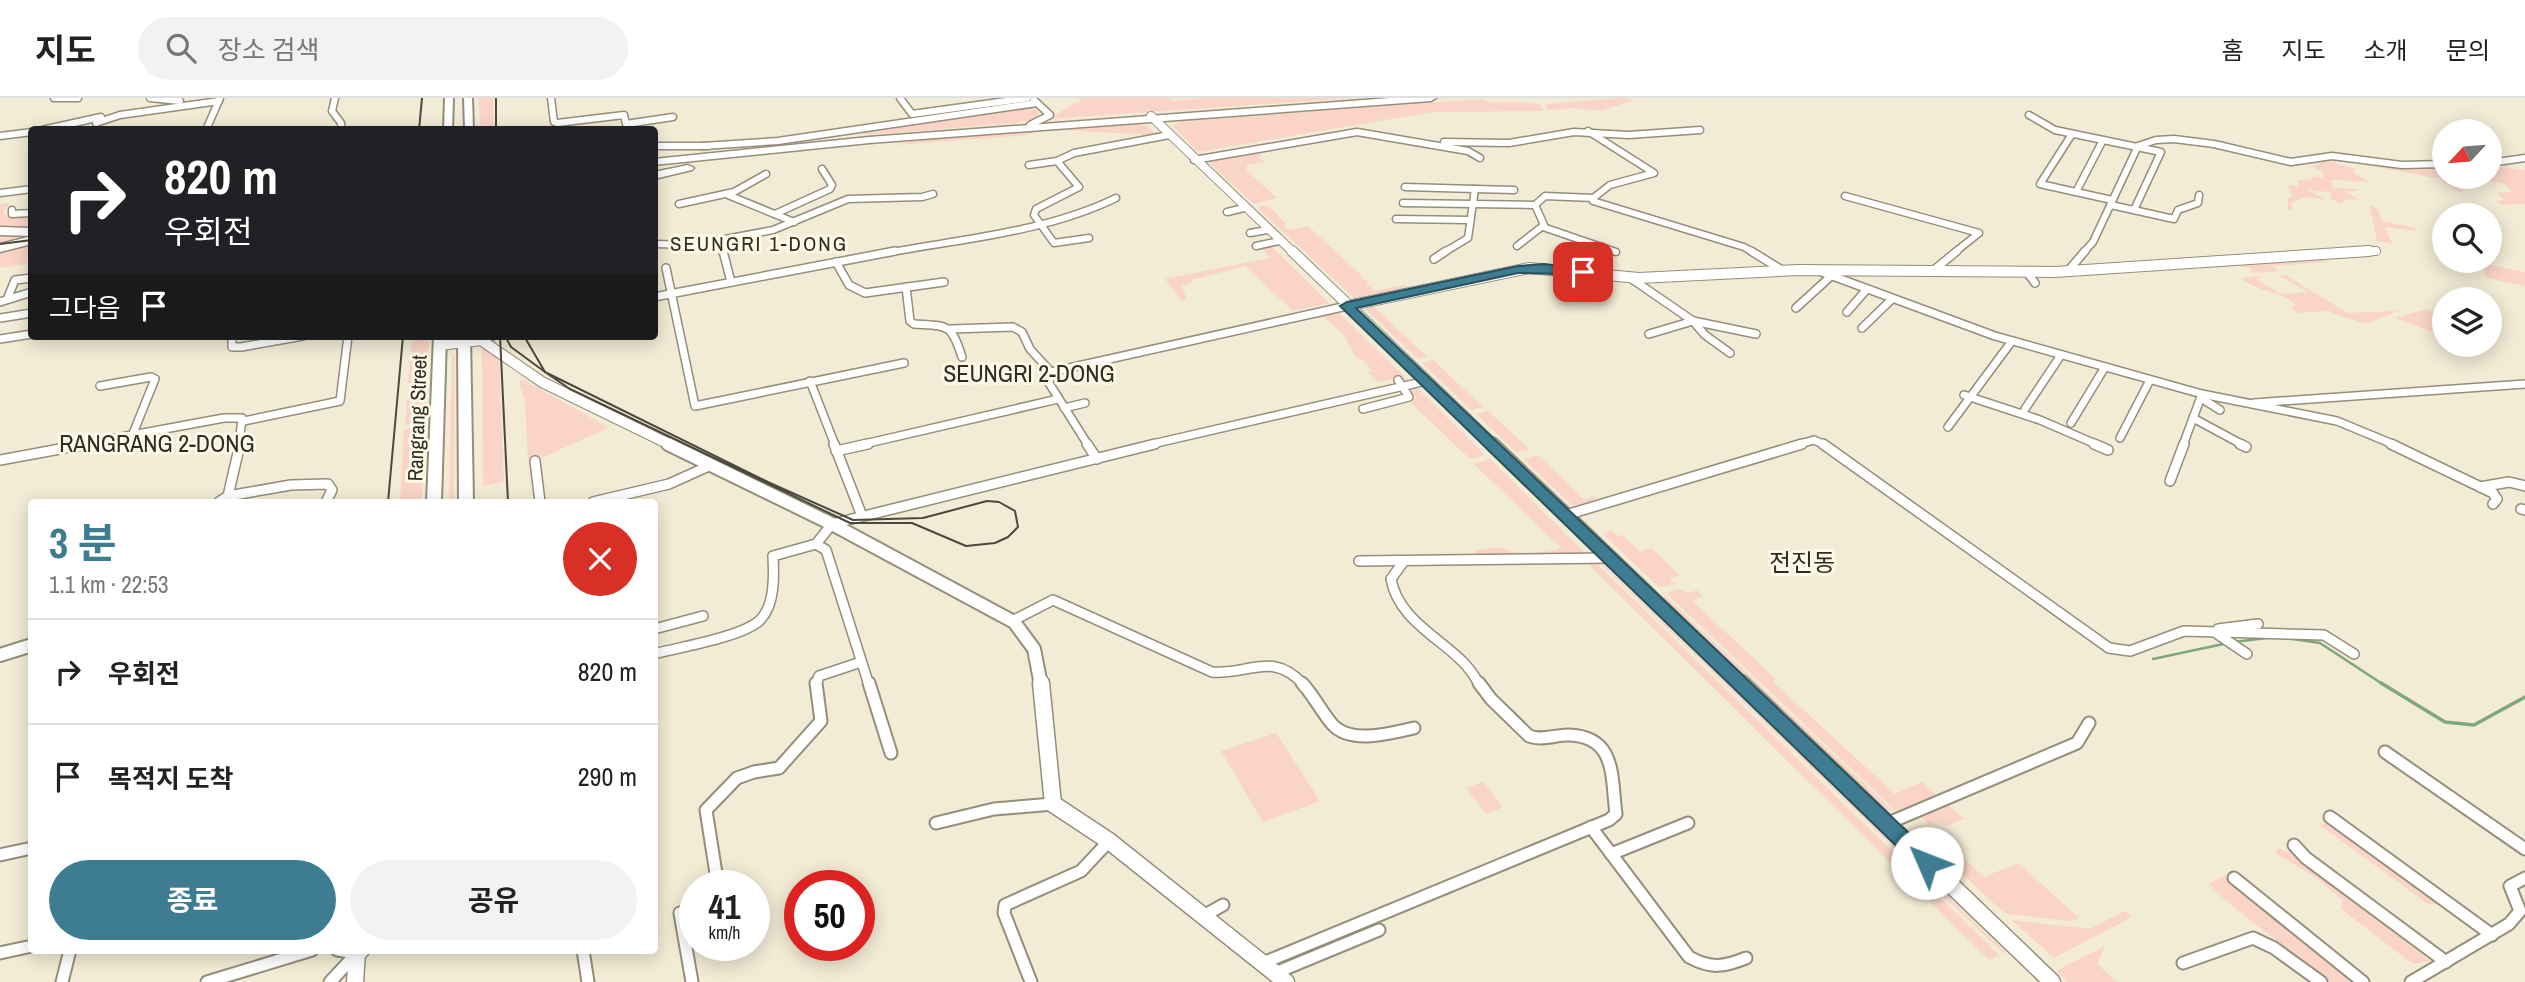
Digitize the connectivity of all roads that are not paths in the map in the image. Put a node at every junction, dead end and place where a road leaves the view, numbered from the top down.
1 (54, 98) edge
2 (78, 98) edge
3 (150, 98) edge
4 (205, 98) edge
5 (228, 98) edge
6 (335, 98) edge
7 (449, 98) edge
8 (468, 98) edge
9 (551, 98) edge
10 (900, 98) edge
11 (1030, 98) edge
12 (1402, 98) edge
13 (1431, 98) edge
14 (219, 99) edge
15 (1037, 103) junction
16 (120, 114) junction
17 (2029, 115) dead end
18 (673, 117) dead end
19 (1152, 118) junction
20 (96, 123) dead end
21 (62, 126) edge
22 (208, 126) edge
23 (341, 126) edge
24 (448, 126) edge
25 (469, 126) edge
26 (1030, 127) junction
27 (1629, 130) dead end
28 (1700, 130) dead end
29 (845, 131) junction
30 (1588, 131) junction
31 (28, 132) edge
32 (1600, 132) junction
33 (2072, 134) junction
34 (1169, 135) junction
35 (0, 136) edge
36 (868, 138) junction
37 (2103, 140) junction
38 (1412, 141) junction
39 (778, 143) junction
40 (658, 146) edge
41 (703, 146) junction
42 (2138, 147) junction
43 (762, 148) junction
44 (1480, 158) dead end
45 (2525, 159) edge
46 (1194, 160) junction
47 (658, 161) edge
48 (1057, 161) junction
49 (2502, 162) edge
50 (1029, 165) dead end
51 (2432, 165) edge
52 (822, 169) dead end
53 (766, 174) dead end
54 (658, 175) edge
55 (28, 183) edge
56 (1405, 187) dead end
57 (28, 189) edge
58 (1475, 189) junction
59 (23, 190) junction
60 (1514, 190) dead end
61 (2076, 192) junction
62 (0, 193) edge
63 (933, 194) dead end
64 (727, 195) junction
65 (2199, 195) dead end
66 (1845, 196) dead end
67 (1116, 198) dead end
68 (1594, 198) junction
69 (1403, 203) dead end
70 (2111, 203) junction
71 (679, 204) dead end
72 (1473, 204) junction
73 (1535, 205) junction
74 (1244, 208) junction
75 (12, 210) dead end
76 (2134, 210) junction
77 (1227, 212) dead end
78 (28, 214) edge
79 (775, 214) junction
80 (1395, 219) dead end
81 (1470, 220) junction
82 (794, 222) junction
83 (1041, 223) junction
84 (1543, 227) junction
85 (1267, 230) junction
86 (0, 231) edge
87 (1250, 233) dead end
88 (28, 235) edge
89 (28, 236) edge
90 (28, 238) edge
91 (1089, 238) dead end
92 (0, 240) edge
93 (720, 240) junction
94 (1279, 241) junction
95 (658, 244) edge
96 (1256, 246) dead end
97 (1517, 246) dead end
98 (0, 248) edge
99 (2376, 251) dead end
100 (1616, 252) dead end
101 (1434, 259) dead end
102 (836, 262) junction
103 (666, 268) dead end
104 (1782, 270) junction
105 (1814, 270) junction
106 (1934, 270) junction
107 (2068, 271) junction
108 (2026, 272) junction
109 (1831, 276) junction
110 (1629, 277) junction
111 (28, 278) edge
112 (732, 282) junction
113 (2035, 283) dead end
114 (942, 284) dead end
115 (906, 287) junction
116 (1867, 289) junction
117 (28, 293) edge
118 (673, 293) junction
119 (658, 296) edge
120 (8, 297) junction
121 (1892, 299) junction
122 (0, 302) edge
123 (1347, 306) junction
124 (1796, 308) dead end
125 (1847, 312) dead end
126 (28, 314) edge
127 (0, 318) edge
128 (1693, 321) junction
129 (1863, 328) dead end
130 (951, 329) junction
131 (1649, 334) dead end
132 (1756, 334) dead end
133 (28, 335) edge
134 (0, 339) edge
135 (232, 340) edge
136 (280, 340) edge
137 (348, 340) edge
138 (464, 340) edge
139 (490, 340) edge
140 (439, 341) edge
141 (2012, 341) junction
142 (1730, 353) dead end
143 (2061, 355) junction
144 (962, 357) dead end
145 (904, 363) dead end
146 (2105, 367) junction
147 (1051, 372) junction
148 (2150, 380) junction
149 (810, 381) junction
150 (1426, 381) junction
151 (1401, 383) junction
152 (2525, 384) edge
153 (100, 386) dead end
154 (1967, 396) junction
155 (2201, 396) junction
156 (1058, 398) junction
157 (1085, 403) dead end
158 (2242, 404) junction
159 (1064, 408) junction
160 (1363, 409) dead end
161 (2025, 409) dead end
162 (2220, 410) dead end
163 (2193, 418) junction
164 (244, 421) junction
165 (2071, 423) dead end
166 (1948, 427) dead end
167 (132, 436) junction
168 (2120, 438) dead end
169 (2246, 447) dead end
170 (2108, 450) dead end
171 (836, 451) junction
172 (1097, 459) junction
173 (0, 460) edge
174 (535, 461) dead end
175 (711, 465) junction
176 (2170, 481) dead end
177 (2525, 486) edge
178 (2480, 487) junction
179 (228, 496) junction
180 (224, 499) edge
181 (328, 499) edge
182 (434, 499) edge
183 (466, 499) edge
184 (540, 499) edge
185 (605, 499) edge
186 (2493, 504) dead end
187 (1566, 515) junction
188 (862, 516) junction
189 (832, 524) junction
190 (816, 544) junction
191 (1611, 558) junction
192 (1359, 561) dead end
193 (1404, 561) junction
194 (703, 615) dead end
195 (1012, 621) junction
196 (2258, 624) dead end
197 (658, 628) edge
198 (2214, 632) junction
199 (2336, 633) dead end
200 (2324, 635) junction
201 (28, 646) edge
202 (658, 653) dead end
203 (0, 654) edge
204 (2247, 654) dead end
205 (2354, 654) dead end
206 (861, 662) junction
207 (2089, 723) dead end
208 (1415, 728) dead end
209 (2385, 752) dead end
210 (891, 753) dead end
211 (1053, 804) junction
212 (2329, 817) dead end
213 (936, 823) dead end
214 (1688, 823) dead end
215 (1886, 824) junction
216 (1591, 827) junction
217 (1109, 841) junction
218 (2294, 845) dead end
219 (28, 849) edge
220 (2525, 849) edge
221 (1611, 854) junction
222 (0, 855) edge
223 (715, 870) edge
224 (2234, 878) dead end
225 (2525, 878) edge
226 (1223, 905) dead end
227 (1205, 915) junction
228 (1379, 930) dead end
229 (2492, 935) junction
230 (28, 947) edge
231 (0, 953) edge
232 (69, 954) edge
233 (299, 954) edge
234 (356, 954) edge
235 (359, 954) edge
236 (584, 954) edge
237 (1746, 958) dead end
238 (688, 961) edge
239 (1263, 962) junction
240 (2183, 962) dead end
241 (2446, 962) junction
242 (1281, 977) edge
243 (62, 982) edge
244 (208, 982) edge
245 (330, 982) edge
246 (355, 982) edge
247 (588, 982) edge
248 (692, 982) edge
249 (1031, 982) edge
250 (2052, 982) edge
251 (2321, 982) edge
252 (2363, 982) edge
253 (2411, 982) edge

1 - 2 street
3 - 4 street
5 - 14 street
6 - 23 street
7 - 24 main road
8 - 25 main road
9 - 18 street
10 - 11 street
11 - 15 street
12 - 19 highway
13 - 19 highway
14 - 16 street
14 - 22 street
15 - 26 street
15 - 29 street
16 - 20 street
16 - 21 street
17 - 33 street
19 - 26 highway
19 - 34 main road
26 - 36 highway
26 - 43 highway
27 - 32 street
28 - 32 street
29 - 36 street
29 - 39 street
30 - 32 street
30 - 38 street
30 - 68 street
31 - 35 street
33 - 37 street
33 - 61 street
34 - 46 main road
34 - 48 street
36 - 39 highway
37 - 42 street
37 - 61 street
38 - 44 street
38 - 46 street
39 - 41 street
39 - 43 highway
40 - 41 highway
41 - 43 highway
42 - 51 street
42 - 70 street
42 - 76 street
43 - 47 highway
43 - 54 highway
45 - 49 street
46 - 74 main road
48 - 50 street
48 - 83 street
52 - 79 street
53 - 64 street
55 - 59 street
56 - 58 street
57 - 59 street
58 - 60 street
58 - 72 street
59 - 62 street
61 - 70 street
63 - 82 street
64 - 71 street
64 - 79 street
65 - 76 street
66 - 106 street
67 - 83 street
68 - 73 street
68 - 104 street
69 - 72 street
70 - 76 street
70 - 107 street
72 - 73 street
72 - 81 street
73 - 84 street
74 - 77 street
74 - 85 main road
75 - 78 street
79 - 82 street
80 - 81 street
81 - 101 street
82 - 93 street
83 - 91 street
83 - 102 street
84 - 97 street
84 - 100 street
85 - 87 street
85 - 94 main road
86 - 88 highway
89 - 92 highway
90 - 98 highway
93 - 95 street
93 - 112 street
94 - 96 street
94 - 123 main road
99 - 107 main road
102 - 112 street
102 - 115 street
103 - 118 street
104 - 105 main road
104 - 110 main road
105 - 106 main road
105 - 109 street
106 - 108 main road
107 - 108 main road
108 - 113 street
109 - 116 street
109 - 124 street
110 - 123 main road
110 - 128 street
111 - 120 street
112 - 118 street
114 - 115 street
115 - 130 street
116 - 121 street
116 - 125 street
117 - 120 street
118 - 119 street
118 - 149 street
120 - 122 street
121 - 129 street
121 - 141 street
123 - 147 street
123 - 150 main road
126 - 127 street
128 - 131 street
128 - 132 street
128 - 142 street
130 - 144 street
130 - 147 street
133 - 134 street
135 - 136 street
137 - 164 street
138 - 183 main road
139 - 175 main road
140 - 182 main road, Rangrang Street
141 - 143 street
141 - 154 street
143 - 146 street
143 - 161 street
145 - 149 street
146 - 148 street
146 - 165 street
147 - 156 street
148 - 155 street
148 - 168 street
149 - 171 street
150 - 151 street
150 - 187 main road
151 - 160 street
151 - 172 street
152 - 158 street
153 - 167 street
154 - 166 street
154 - 170 street
155 - 158 street
155 - 162 street
155 - 163 street
156 - 159 street
156 - 171 street
157 - 159 street
158 - 178 street
159 - 172 street
163 - 169 street
163 - 176 street
164 - 167 street
164 - 179 street
167 - 173 street
171 - 188 street
172 - 188 street
174 - 184 street
175 - 185 street
175 - 189 main road
177 - 178 street
178 - 186 street
179 - 180 street
179 - 181 street
187 - 191 main road
187 - 198 street
188 - 189 street
189 - 190 street
189 - 195 main road
190 - 202 street
190 - 206 street
191 - 193 street
191 - 215 main road
192 - 193 street
193 - 216 street
194 - 197 street
195 - 208 street
195 - 211 main road
196 - 198 street
198 - 200 street
198 - 204 street
199 - 200 street
200 - 205 street
201 - 203 main road
206 - 210 street
206 - 223 street
207 - 215 street
209 - 220 street
211 - 213 street
211 - 217 main road
212 - 229 street
214 - 221 street
215 - 250 main road
216 - 221 street
216 - 239 street
217 - 227 main road
217 - 249 street
218 - 241 street
219 - 222 street
221 - 237 street
224 - 252 street
225 - 229 street
226 - 227 street
227 - 239 main road
228 - 242 street
229 - 241 street
230 - 231 street
232 - 243 street
233 - 244 street
234 - 245 street
235 - 246 main road
236 - 247 street
238 - 248 street
239 - 242 main road
240 - 251 street
241 - 253 street

